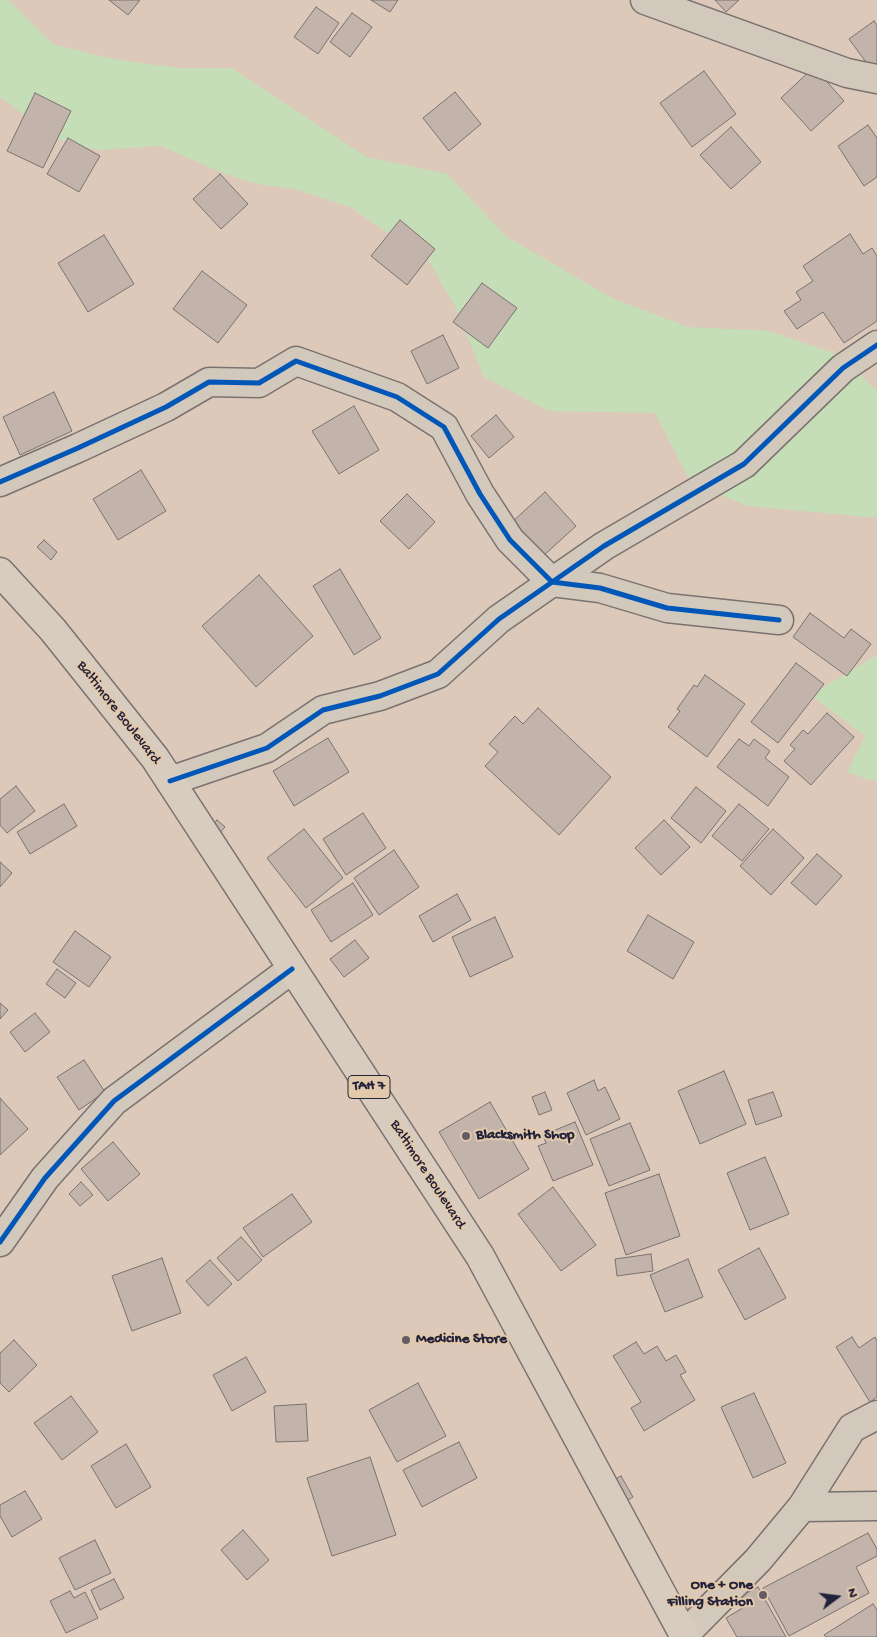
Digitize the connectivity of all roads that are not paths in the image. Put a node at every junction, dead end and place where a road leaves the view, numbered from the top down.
1 (645, 0) edge
2 (877, 79) edge
3 (877, 345) edge
4 (0, 482) edge
5 (0, 572) edge
6 (552, 582) junction
7 (779, 620) dead end
8 (170, 782) junction
9 (292, 968) junction
10 (0, 1242) edge
11 (877, 1415) edge
12 (877, 1506) edge
13 (802, 1507) junction
14 (686, 1637) edge

1 - 2 street
3 - 6 street
4 - 6 street
5 - 8 highway, Baltimore Boulevard / TAH 7
6 - 7 street
6 - 8 street
8 - 9 highway, Baltimore Boulevard / TAH 7
9 - 10 street
9 - 14 highway, Baltimore Boulevard / TAH 7
11 - 13 street
12 - 13 street
13 - 14 street

